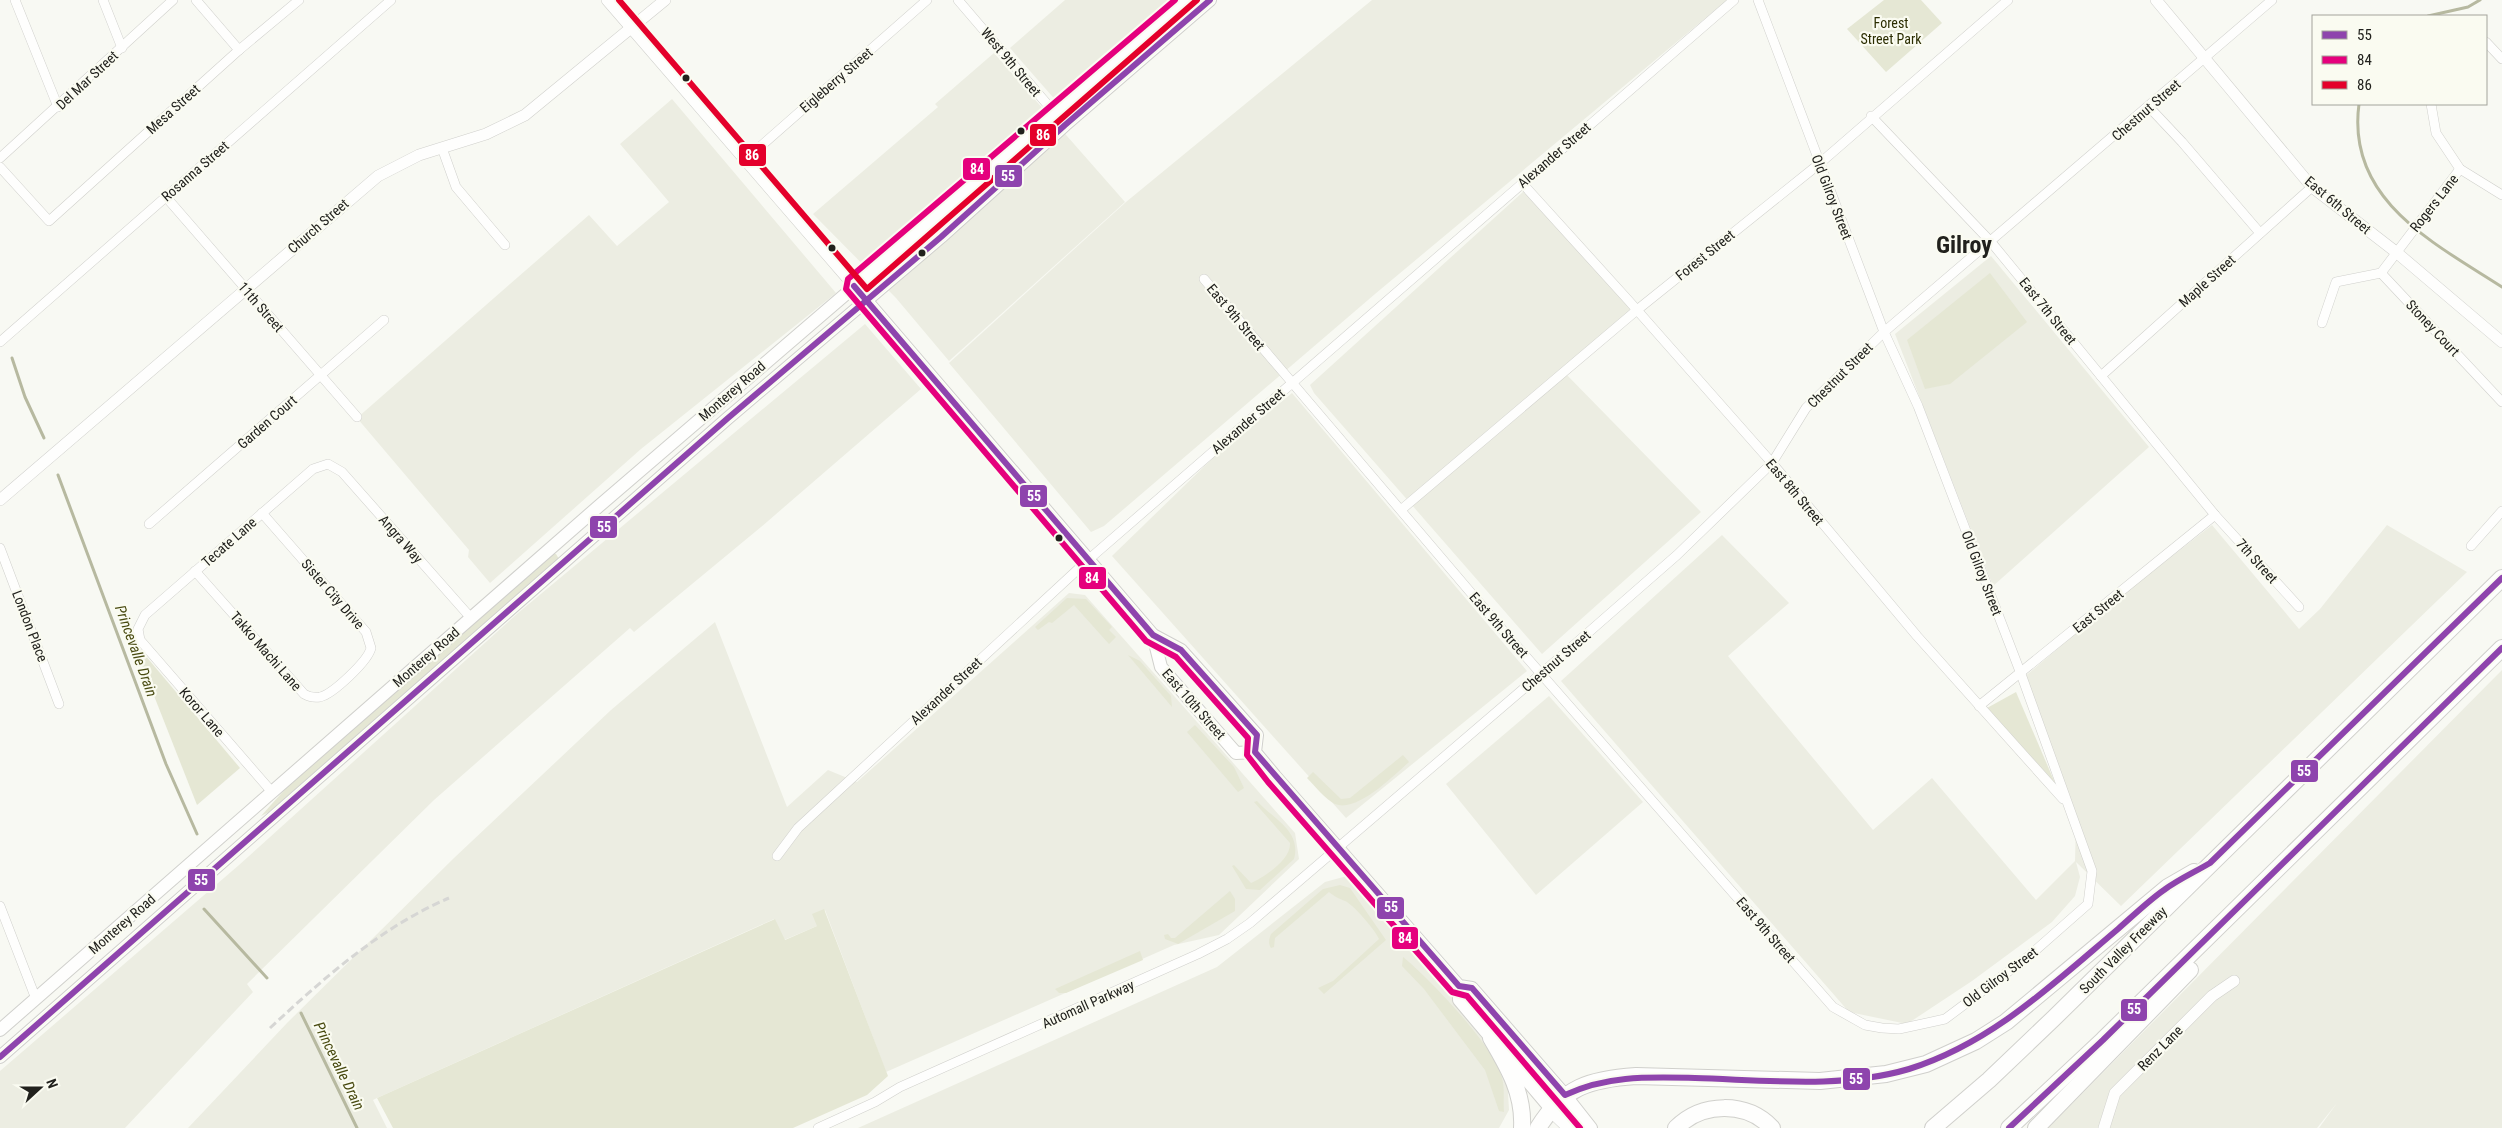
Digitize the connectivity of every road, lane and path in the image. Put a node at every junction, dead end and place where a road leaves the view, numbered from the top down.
1 (15, 0) edge
2 (103, 0) edge
3 (173, 0) edge
4 (196, 0) edge
5 (299, 0) edge
6 (391, 0) edge
7 (607, 0) edge
8 (665, 0) edge
9 (927, 0) edge
10 (958, 0) edge
11 (1188, 0) edge
12 (1210, 0) edge
13 (1734, 0) edge
14 (1758, 0) edge
15 (2008, 0) edge
16 (2156, 0) edge
17 (2272, 0) edge
18 (631, 27) junction
19 (2487, 43) edge
20 (122, 48) junction
21 (239, 50) junction
22 (2206, 58) junction
23 (2502, 59) edge
24 (2431, 105) edge
25 (58, 107) junction
26 (2149, 107) junction
27 (1056, 115) junction
28 (1871, 116) junction
29 (1064, 125) junction
30 (442, 148) junction
31 (0, 158) edge
32 (745, 160) junction
33 (1819, 164) junction
34 (0, 167) edge
35 (2460, 169) junction
36 (1522, 183) junction
37 (2312, 186) junction
38 (2502, 195) edge
39 (166, 197) junction
40 (2260, 234) junction
41 (1991, 242) junction
42 (505, 245) dead end
43 (2396, 252) junction
44 (2381, 273) junction
45 (1204, 279) dead end
46 (854, 286) junction
47 (246, 289) junction
48 (866, 302) junction
49 (1637, 310) junction
50 (384, 320) dead end
51 (2322, 323) dead end
52 (1884, 332) junction
53 (0, 342) edge
54 (2502, 342) edge
55 (321, 375) junction
56 (2101, 376) junction
57 (1292, 383) junction
58 (2502, 402) edge
59 (357, 417) dead end
60 (1772, 463) junction
61 (328, 464) joint
62 (0, 500) edge
63 (1402, 509) junction
64 (2502, 511) edge
65 (262, 513) junction
66 (2215, 515) junction
67 (149, 524) dead end
68 (2471, 546) dead end
69 (0, 548) edge
70 (1088, 560) junction
71 (196, 571) junction
72 (2502, 578) edge
73 (2299, 607) dead end
74 (470, 618) junction
75 (138, 629) joint
76 (1153, 635) junction
77 (2502, 648) edge
78 (1542, 673) junction
79 (2021, 674) junction
80 (345, 678) joint
81 (60, 704) dead end
82 (1979, 706) junction
83 (1255, 752) junction
84 (2358, 790) junction
85 (272, 792) junction
86 (2066, 802) junction
87 (1338, 847) junction
88 (777, 856) dead end
89 (2210, 863) junction
90 (0, 906) edge
91 (2234, 980) dead end
92 (1459, 986) junction
93 (36, 998) junction
94 (1865, 1025) joint
95 (0, 1030) edge
96 (1491, 1038) junction
97 (0, 1057) edge
98 (1565, 1095) junction
99 (1551, 1109) junction
100 (818, 1128) edge
101 (1522, 1128) edge
102 (1538, 1128) edge
103 (1571, 1128) edge
104 (1590, 1128) edge
105 (1676, 1128) edge
106 (1772, 1128) edge
107 (1933, 1128) edge
108 (2009, 1128) edge
109 (2036, 1128) edge
110 (2104, 1128) edge

1 - 25 street
2 - 20 street
3 - 20 street, Del Mar Street
4 - 21 street
5 - 21 street, Mesa Street
6 - 39 street, Rosanna Street
7 - 18 street
8 - 18 street, Church Street
9 - 32 street, Eigleberry Street
10 - 27 street, West 9th Street
11 - 27 main road, Monterey Road
12 - 29 main road, Monterey Road
13 - 36 street, Alexander Street
14 - 33 street, Old Gilroy Street
15 - 28 street, Forest Street
16 - 22 street, East 6th Street
17 - 22 street, Chestnut Street
18 - 30 street, Church Street
18 - 32 street
19 - 23 street
20 - 25 street, Del Mar Street
21 - 34 street, Mesa Street
22 - 26 street, Chestnut Street
22 - 37 street, East 6th Street
24 - 35 street
25 - 31 street, Del Mar Street
26 - 40 street
26 - 41 street, Chestnut Street
27 - 29 street, West 9th Street
27 - 46 main road, Monterey Road
28 - 33 street, Forest Street
28 - 41 street, East 7th Street
29 - 48 main road, Monterey Road
30 - 42 street
30 - 47 street, Church Street
32 - 46 street
33 - 49 street, Forest Street
33 - 52 street, Old Gilroy Street
35 - 38 street, Rogers Lane
35 - 43 street, Rogers Lane
36 - 49 street, East 8th Street
36 - 57 street, Alexander Street
37 - 40 street, Maple Street
37 - 43 street, East 6th Street
39 - 47 street, 11th Street
39 - 53 street, Rosanna Street
40 - 56 street, Maple Street
41 - 52 street, Chestnut Street
41 - 56 street, East 7th Street
43 - 44 street
43 - 54 street, East 6th Street
44 - 51 street
44 - 58 street, Stoney Court
45 - 57 street, East 9th Street
46 - 48 main road, East 10th Street
46 - 74 main road, Monterey Road
47 - 55 street, 11th Street
47 - 62 street, Church Street
48 - 70 main road, East 10th Street
48 - 97 main road, Monterey Road
49 - 60 street, East 8th Street
49 - 63 street, Forest Street
50 - 55 street, Garden Court
52 - 60 street, Chestnut Street
52 - 79 street, Old Gilroy Street
55 - 59 street, 11th Street
55 - 67 street, Garden Court
56 - 66 street, East 7th Street
57 - 63 street, East 9th Street
57 - 70 street, Alexander Street
60 - 78 street, Chestnut Street
60 - 82 street, East 8th Street
61 - 65 street, Tecate Lane
61 - 74 street, Angra Way
63 - 78 street, East 9th Street
64 - 68 street
65 - 71 street, Tecate Lane
65 - 80 street, Sister City Drive
66 - 73 street, 7th Street
66 - 79 street, East Street
69 - 81 street, London Place
70 - 76 main road, East 10th Street
70 - 88 street, Alexander Street
71 - 75 street, Tecate Lane
71 - 80 street, Takko Machi Lane
72 - 89 highway, South Valley Freeway
74 - 85 main road, Monterey Road
75 - 85 street, Koror Lane
76 - 83 main road, East 10th Street
76 - 83 main road, East 10th Street
77 - 84 highway
78 - 87 street, Chestnut Street
78 - 94 street, East 9th Street
79 - 82 street, East Street
79 - 86 street, Old Gilroy Street
82 - 86 street, East 8th Street
83 - 87 main road
84 - 108 highway
84 - 109 highway
85 - 93 main road, Monterey Road
86 - 94 street, Old Gilroy Street
87 - 92 main road
87 - 100 street, Automall Parkway
89 - 98 highway
89 - 107 highway, South Valley Freeway
90 - 93 street
91 - 110 street, Renz Lane
92 - 96 main road
92 - 98 main road
93 - 95 main road, Monterey Road
96 - 99 main road
96 - 101 highway
98 - 99 highway
98 - 104 main road
99 - 102 highway
99 - 103 highway
105 - 106 highway

